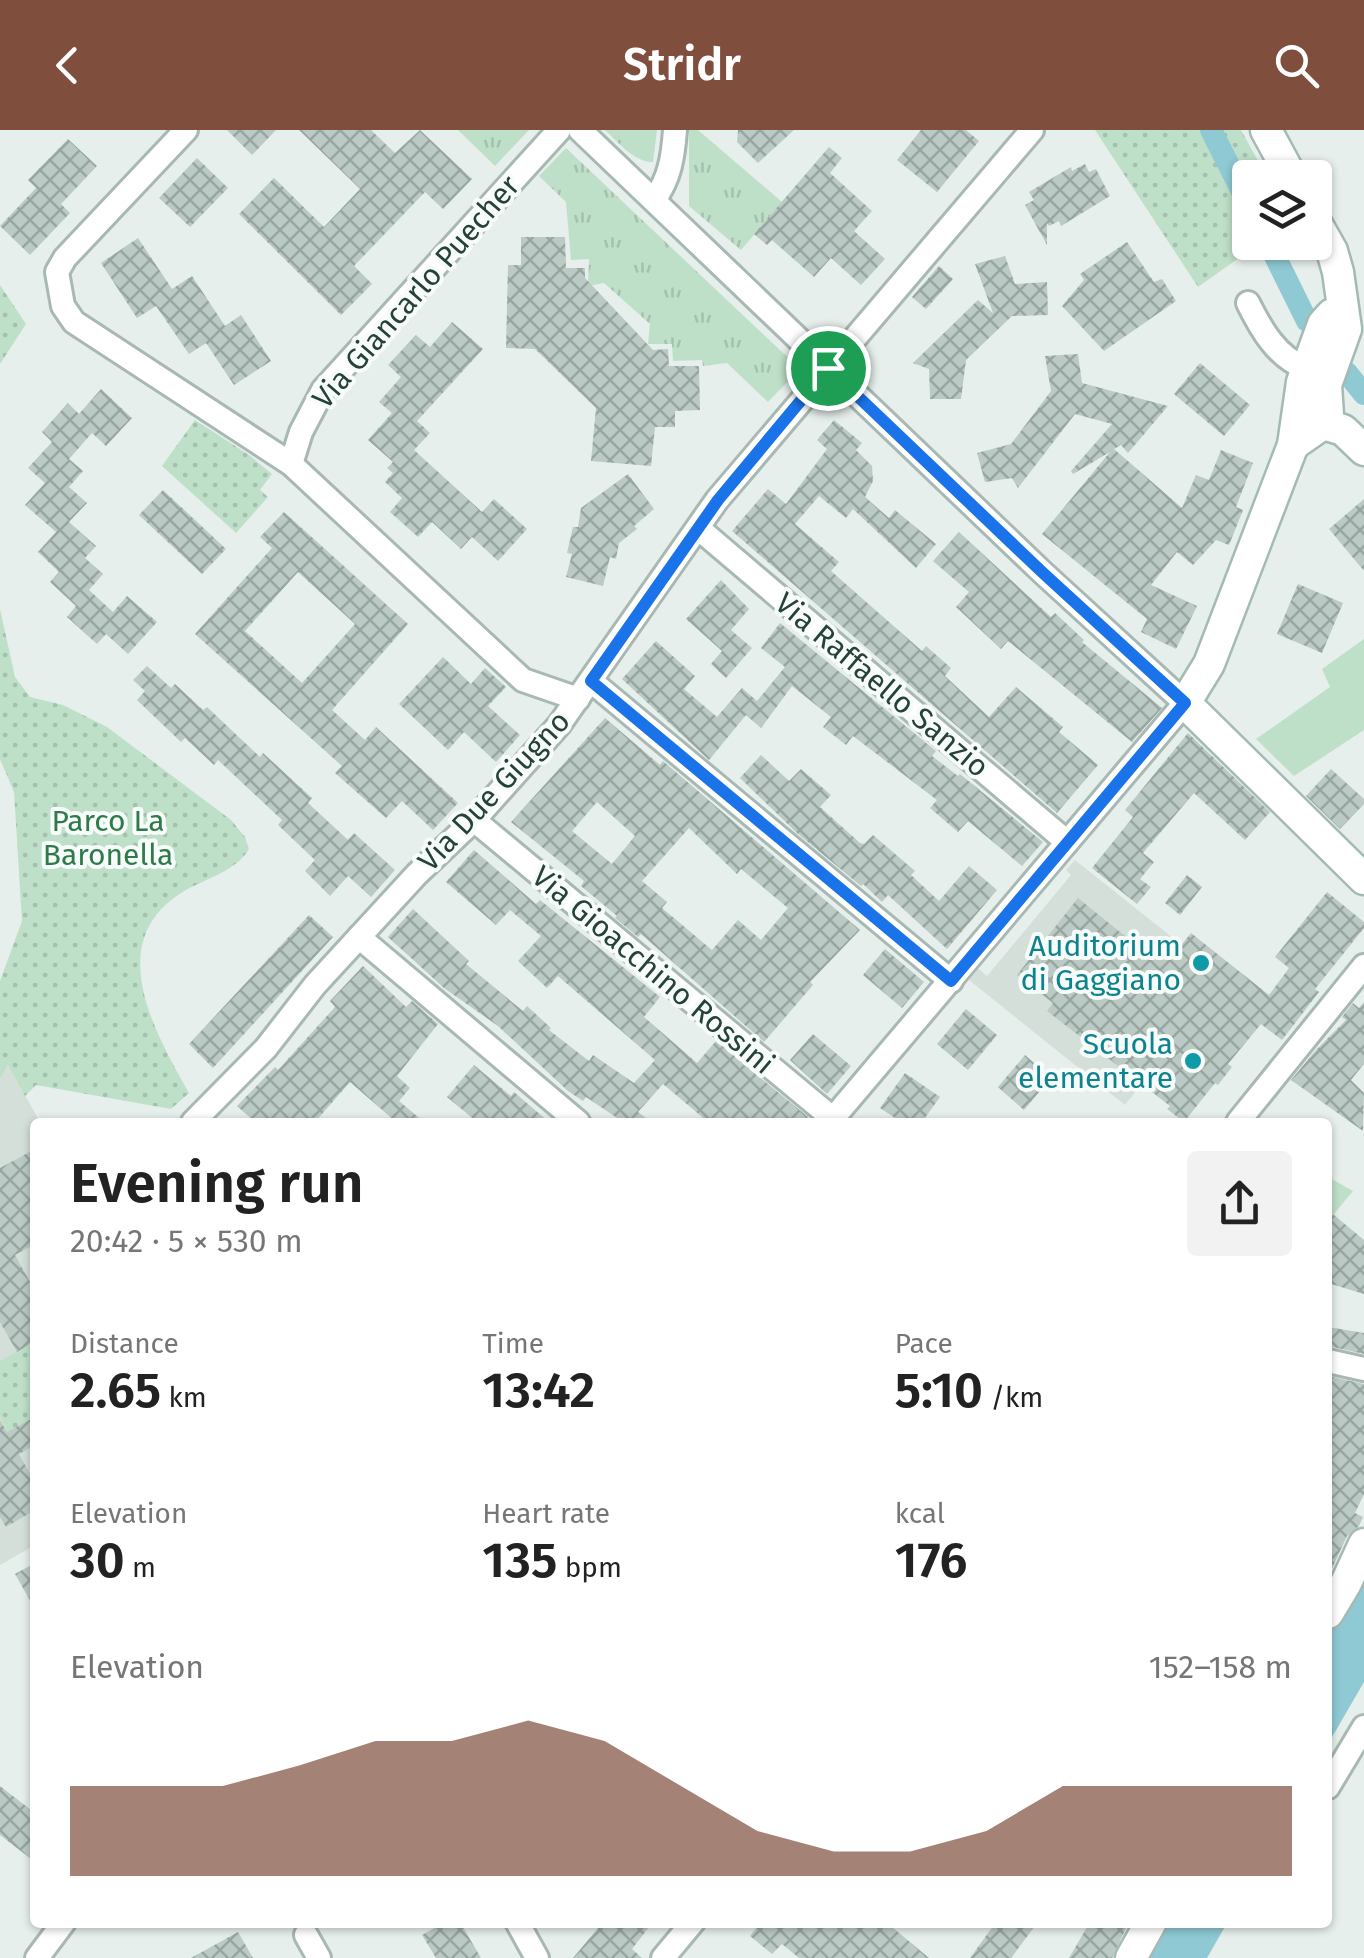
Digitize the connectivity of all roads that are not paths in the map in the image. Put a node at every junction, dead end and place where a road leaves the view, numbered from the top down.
1 (186, 130) edge
2 (558, 130) edge
3 (580, 130) edge
4 (675, 130) edge
5 (1032, 130) edge
6 (1266, 130) edge
7 (1282, 160) edge
8 (654, 200) junction
9 (1332, 251) edge
10 (1248, 302) dead end
11 (1353, 318) edge
12 (828, 368) junction
13 (1306, 368) junction
14 (1308, 429) junction
15 (1364, 450) edge
16 (291, 464) junction
17 (698, 528) junction
18 (584, 690) junction
19 (1185, 703) junction
20 (474, 820) junction
21 (1067, 842) junction
22 (1364, 879) edge
23 (360, 937) junction
24 (1364, 966) edge
25 (951, 981) junction
26 (205, 1118) edge
27 (573, 1118) edge
28 (829, 1118) edge
29 (836, 1118) edge
30 (1241, 1118) edge
31 (1332, 1362) edge
32 (1364, 1368) edge
33 (1364, 1544) edge
34 (1332, 1606) edge
35 (1364, 1727) edge
36 (1332, 1780) edge
37 (60, 1928) edge
38 (520, 1928) edge
39 (687, 1928) edge
40 (1148, 1928) edge
41 (306, 1935) dead end
42 (37, 1958) edge
43 (319, 1958) edge
44 (537, 1958) edge
45 (664, 1958) edge
46 (1131, 1958) edge

1 - 16 street
2 - 16 street, Via Giancarlo Puecher
3 - 8 street
4 - 8 street
5 - 12 street, Via Due Giugno
6 - 7 street
8 - 12 street
9 - 11 street
10 - 13 street
11 - 13 street
11 - 14 street
12 - 17 street, Via Due Giugno
12 - 19 street
13 - 14 street
14 - 15 street
14 - 19 street
16 - 18 street
17 - 18 street, Via Due Giugno
17 - 21 street, Via Raffaello Sanzio
18 - 20 street, Via Due Giugno
18 - 25 street
19 - 21 street
19 - 22 street
20 - 23 street, Via Due Giugno
20 - 28 street, Via Gioacchino Rossini
21 - 25 street
23 - 26 street, Via Due Giugno
23 - 27 street
24 - 30 street
25 - 29 street
31 - 32 street
33 - 34 street
35 - 36 street
37 - 42 street
38 - 44 street
39 - 45 street
40 - 46 street
41 - 43 street

